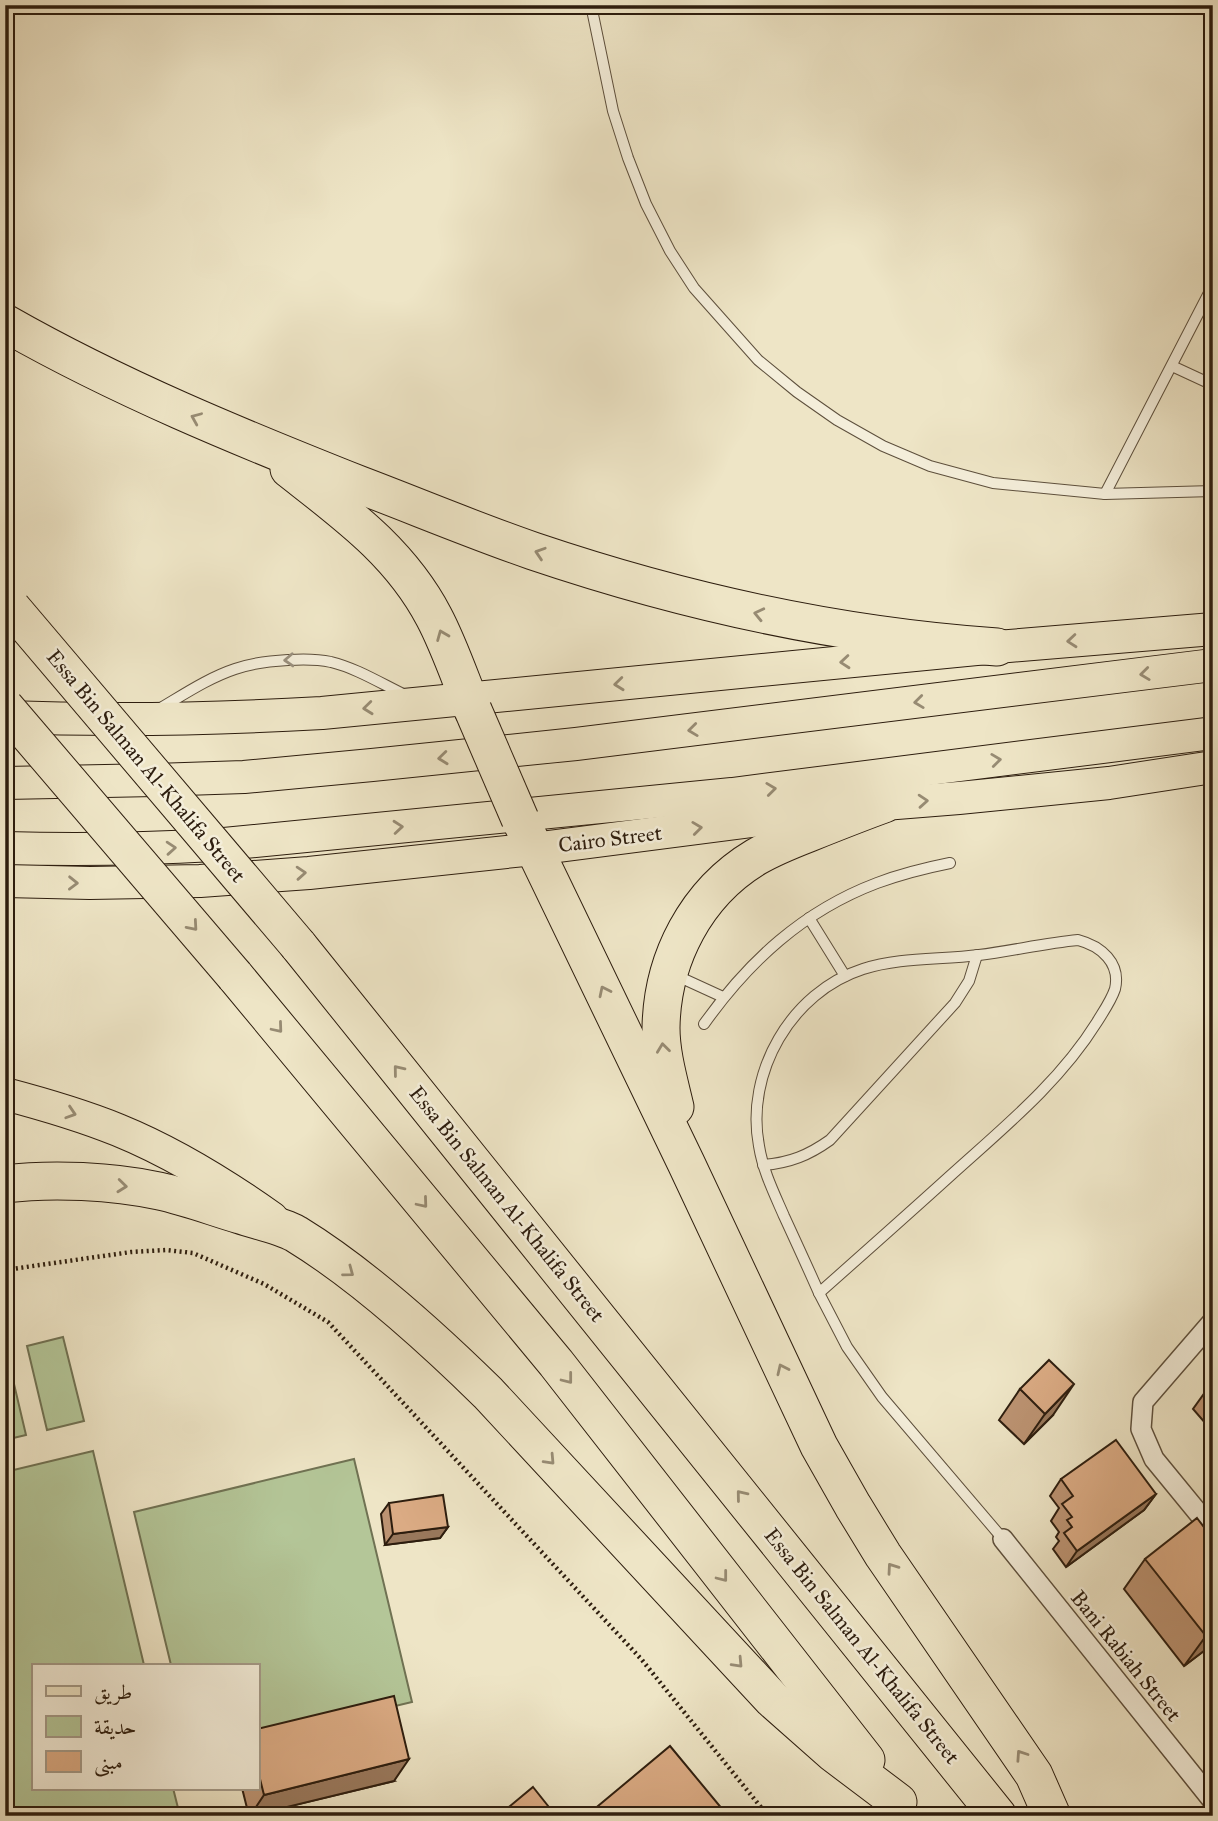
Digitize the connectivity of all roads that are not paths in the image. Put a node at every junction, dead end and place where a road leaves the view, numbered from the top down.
1 (591, 5) edge
2 (1213, 285) edge
3 (5, 323) edge
4 (1172, 366) junction
5 (1213, 385) edge
6 (258, 445) junction
7 (1213, 491) edge
8 (1105, 494) junction
9 (9, 604) edge
10 (1213, 629) edge
11 (997, 647) junction
12 (1213, 665) edge
13 (421, 703) junction
14 (471, 704) junction
15 (5, 707) edge
16 (5, 717) edge
17 (142, 719) junction
18 (1213, 733) edge
19 (1213, 767) edge
20 (5, 783) edge
21 (884, 804) junction
22 (527, 834) junction
23 (5, 848) edge
24 (950, 863) dead end
25 (5, 881) edge
26 (809, 918) junction
27 (977, 955) junction
28 (668, 972) junction
29 (845, 976) junction
30 (723, 997) junction
31 (704, 1024) dead end
32 (5, 1094) edge
33 (686, 1163) junction
34 (763, 1166) junction
35 (5, 1184) edge
36 (293, 1232) junction
37 (819, 1293) junction
38 (1213, 1321) edge
39 (1213, 1531) edge
40 (1003, 1539) joint
41 (1213, 1801) edge
42 (904, 1809) edge
43 (998, 1816) edge
44 (1052, 1816) edge

1 - 8 lane
2 - 4 lane
6 -> 3 highway
4 - 5 lane
4 - 8 lane
11 -> 6 highway
14 -> 6 highway
7 - 8 lane
43 -> 9 highway, Essa Bin Salman Al-Khalifa Street, bridge
10 -> 11 main road
11 -> 14 main road
12 -> 20 main road
13 - 14 main road
13 -> 17 main road
13 -> 17 lane
14 - 22 highway, bridge
15 -> 42 highway, bridge
16 - 17 main road
23 -> 18 main road, Cairo Street
21 -> 19 main road, Cairo Street
22 -> 21 main road, Cairo Street
21 - 28 highway
25 -> 22 main road, Cairo Street
33 -> 22 highway
24 - 26 lane
26 - 29 lane
26 - 30 lane
27 - 29 lane
27 - 34 lane
27 - 37 lane
28 - 30 lane
33 -> 28 highway
29 - 34 lane
30 - 31 lane
32 -> 36 main road
44 -> 33 highway
34 - 37 lane
35 -> 36 highway
36 -> 42 highway
37 - 40 lane
38 - 39 street
40 - 41 street, Bani Rabiah Street

